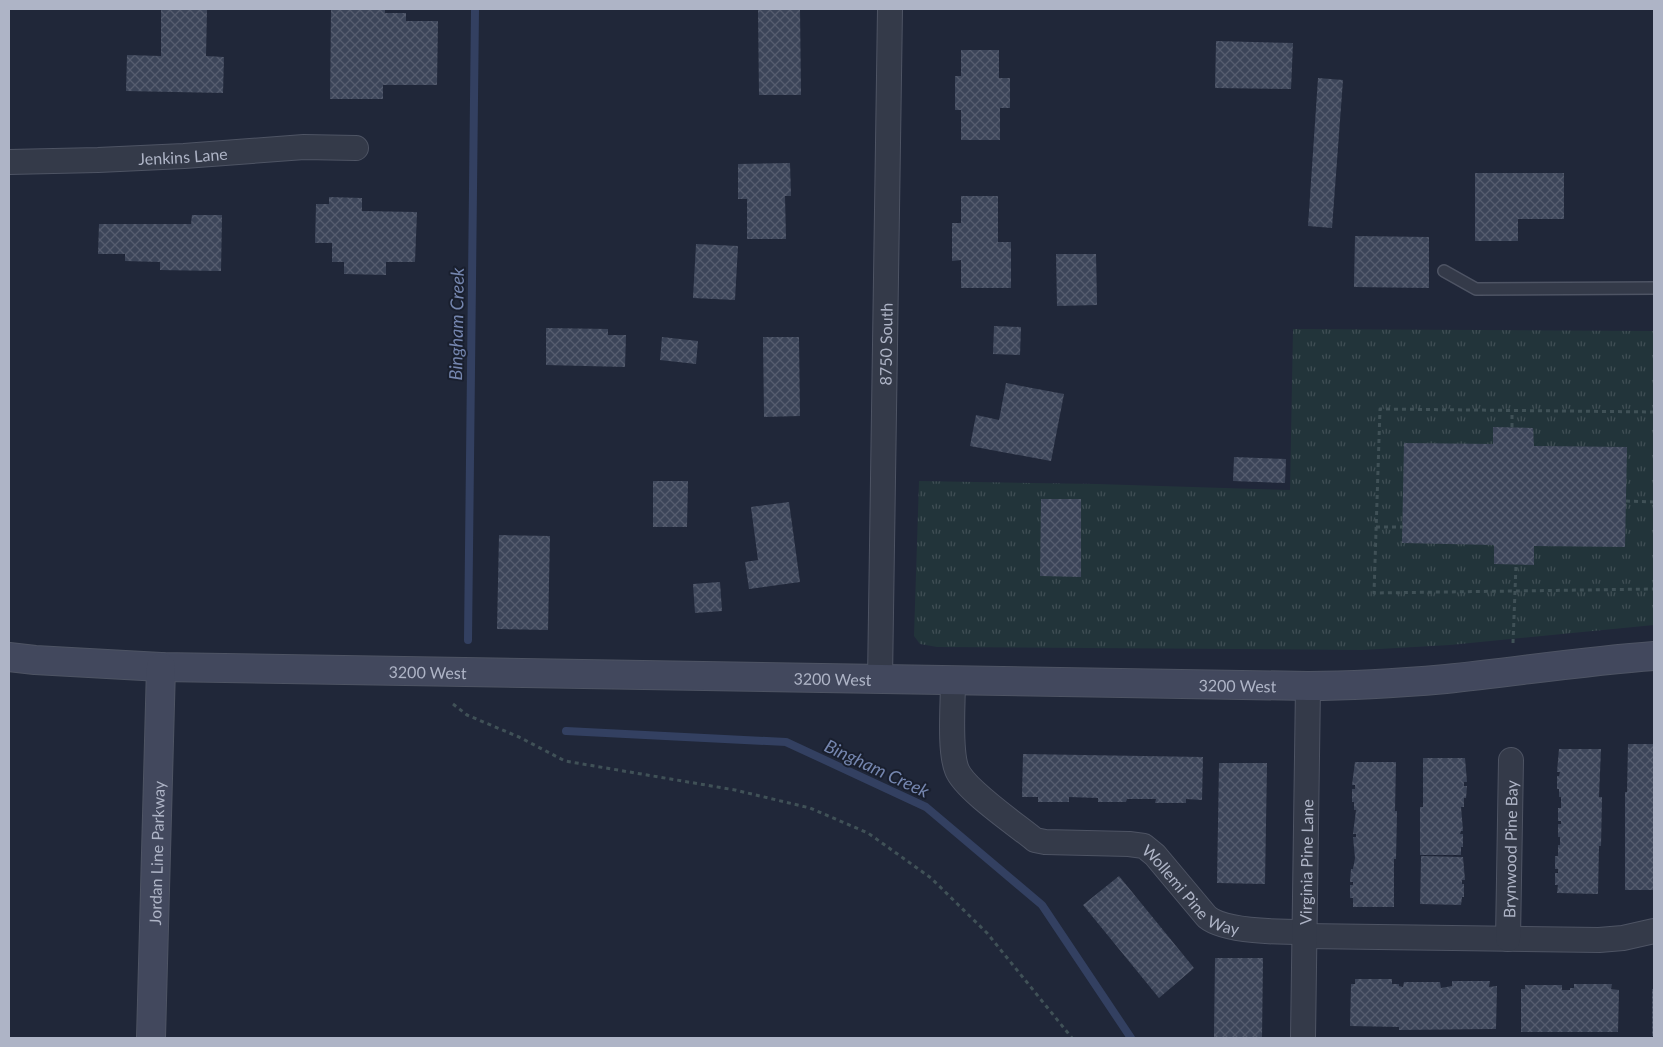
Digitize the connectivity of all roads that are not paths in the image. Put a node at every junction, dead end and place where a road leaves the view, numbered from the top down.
1 (890, 9) edge
2 (356, 148) dead end
3 (9, 162) edge
4 (1444, 271) dead end
5 (1654, 288) edge
6 (1654, 656) edge
7 (9, 657) edge
8 (160, 667) junction
9 (880, 680) junction
10 (953, 681) junction
11 (1308, 686) junction
12 (1511, 760) dead end
13 (1654, 931) edge
14 (1305, 934) junction
15 (1508, 939) junction
16 (151, 1038) edge
17 (1303, 1038) edge

1 - 9 street, 8750 South
2 - 3 street, Jenkins Lane
4 - 5 lane
6 - 11 street, 3200 West
7 - 8 street, 3200 West
8 - 9 street, 3200 West
8 - 16 street, Jordan Line Parkway
9 - 10 street, 3200 West
10 - 11 street, 3200 West
10 - 14 street, Wollemi Pine Way
11 - 14 street, Virginia Pine Lane
12 - 15 street, Brynwood Pine Bay
13 - 15 street, Wollemi Pine Way
14 - 15 street, Wollemi Pine Way
14 - 17 street, Virginia Pine Lane

